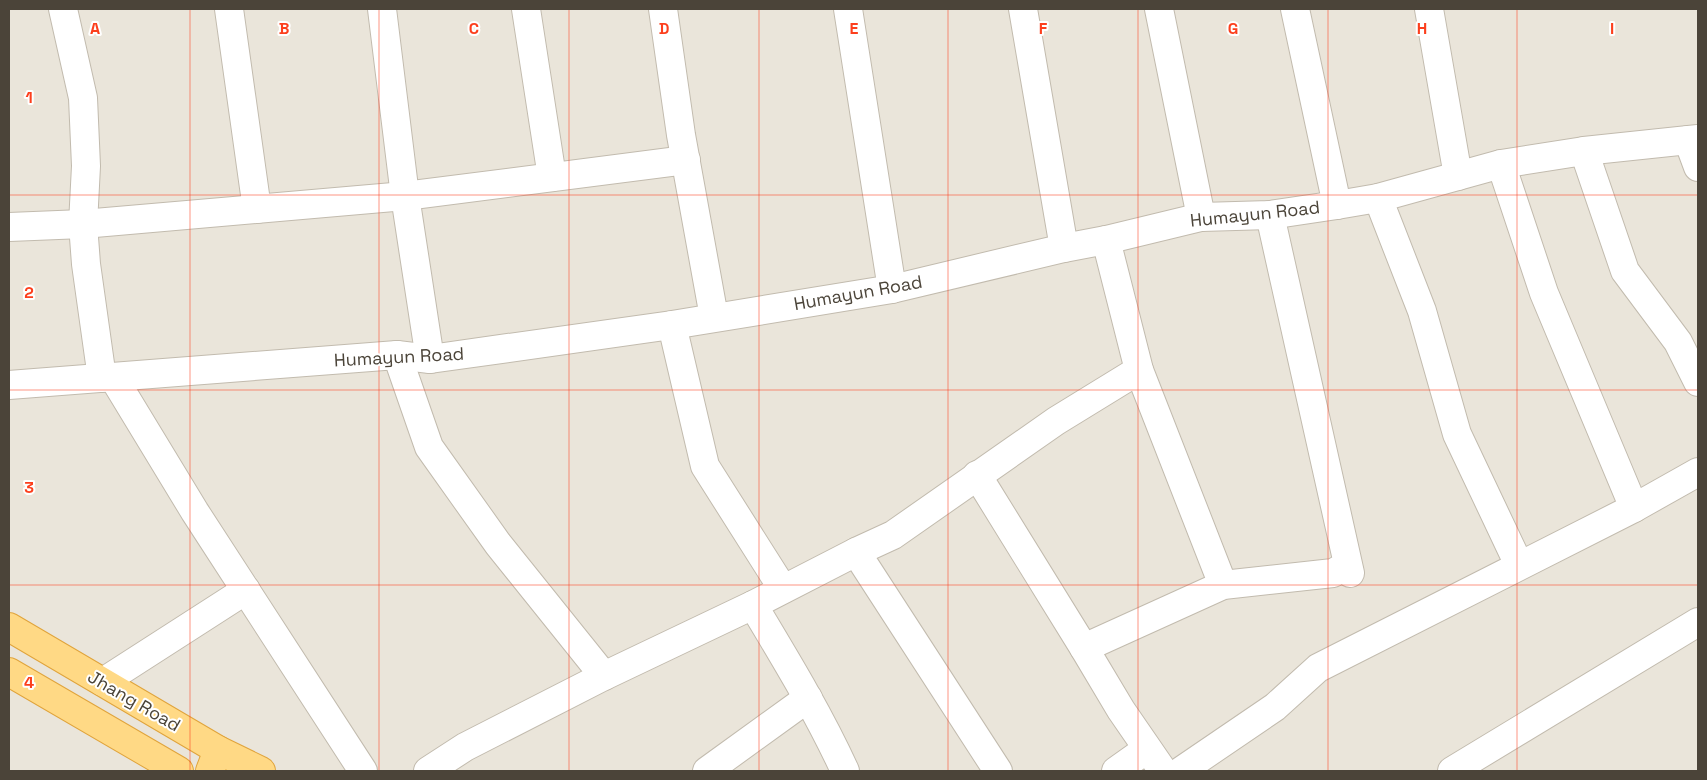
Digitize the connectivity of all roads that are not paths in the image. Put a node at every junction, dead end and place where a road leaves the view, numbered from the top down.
1 (63, 9) edge
2 (229, 9) edge
3 (382, 9) edge
4 (526, 9) edge
5 (663, 9) edge
6 (848, 9) edge
7 (1023, 9) edge
8 (1159, 9) edge
9 (1295, 9) edge
10 (1429, 9) edge
11 (1693, 140) edge
12 (1584, 151) junction
13 (686, 160) junction
14 (1501, 164) junction
15 (1698, 167) edge
16 (1458, 176) junction
17 (552, 177) junction
18 (405, 196) junction
19 (1378, 198) junction
20 (1337, 205) junction
21 (257, 209) junction
22 (1270, 215) junction
23 (1201, 217) junction
24 (83, 224) junction
25 (9, 227) edge
26 (1106, 240) junction
27 (1064, 248) junction
28 (892, 289) junction
29 (714, 317) junction
30 (672, 325) junction
31 (398, 355) junction
32 (430, 359) junction
33 (1139, 370) junction
34 (108, 378) junction
35 (1698, 382) edge
36 (9, 385) edge
37 (1698, 472) edge
38 (977, 475) junction
39 (1634, 508) junction
40 (856, 552) junction
41 (1519, 565) junction
42 (1223, 585) junction
43 (783, 589) junction
44 (246, 590) junction
45 (753, 605) junction
46 (1698, 622) edge
47 (9, 628) edge
48 (1084, 648) junction
49 (9, 672) edge
50 (604, 676) junction
51 (102, 682) junction
52 (808, 698) junction
53 (1147, 749) junction
54 (214, 761) edge
55 (179, 771) edge
56 (261, 771) edge
57 (363, 771) edge
58 (428, 771) edge
59 (707, 771) edge
60 (845, 771) edge
61 (998, 771) edge
62 (1116, 771) edge
63 (1163, 771) edge
64 (1181, 771) edge
65 (1452, 771) edge

1 - 24 street
2 - 21 street
3 - 18 street
4 - 17 street
5 - 13 street
6 - 28 street
7 - 27 street
8 - 23 street
9 - 20 street
10 - 16 street
11 - 12 street, Humayun Road
11 - 15 street
12 - 14 street, Humayun Road
12 - 35 street
13 - 17 street
13 - 29 street
14 - 16 street, Humayun Road
14 - 39 street
16 - 19 street, Humayun Road
17 - 18 street
18 - 21 street
18 - 32 street
19 - 20 street, Humayun Road
19 - 41 street
20 - 22 street, Humayun Road
21 - 24 street
22 - 23 street, Humayun Road
22 - 42 street
23 - 26 street, Humayun Road
24 - 25 street
24 - 34 street
26 - 27 street, Humayun Road
26 - 33 street
27 - 28 street, Humayun Road
28 - 29 street, Humayun Road
29 - 30 street, Humayun Road
30 - 32 street, Humayun Road
30 - 43 street
31 - 32 street, Humayun Road
31 - 34 street, Humayun Road
31 - 50 street
33 - 38 street
33 - 42 street
34 - 36 street, Humayun Road
34 - 44 street
37 - 39 street
38 - 40 street
38 - 48 street
39 - 41 street
40 - 43 street
40 - 61 street
41 - 64 street
42 - 48 street
43 - 45 street
44 - 51 street
44 - 57 street
45 - 50 street
45 - 52 street
46 - 65 street
47 - 51 highway, Jhang Road
48 - 53 street
49 - 55 highway
50 - 58 street
51 - 54 highway, Jhang Road
52 - 59 street
52 - 60 street
53 - 62 street
53 - 63 street
54 - 56 highway, Jhang Road

